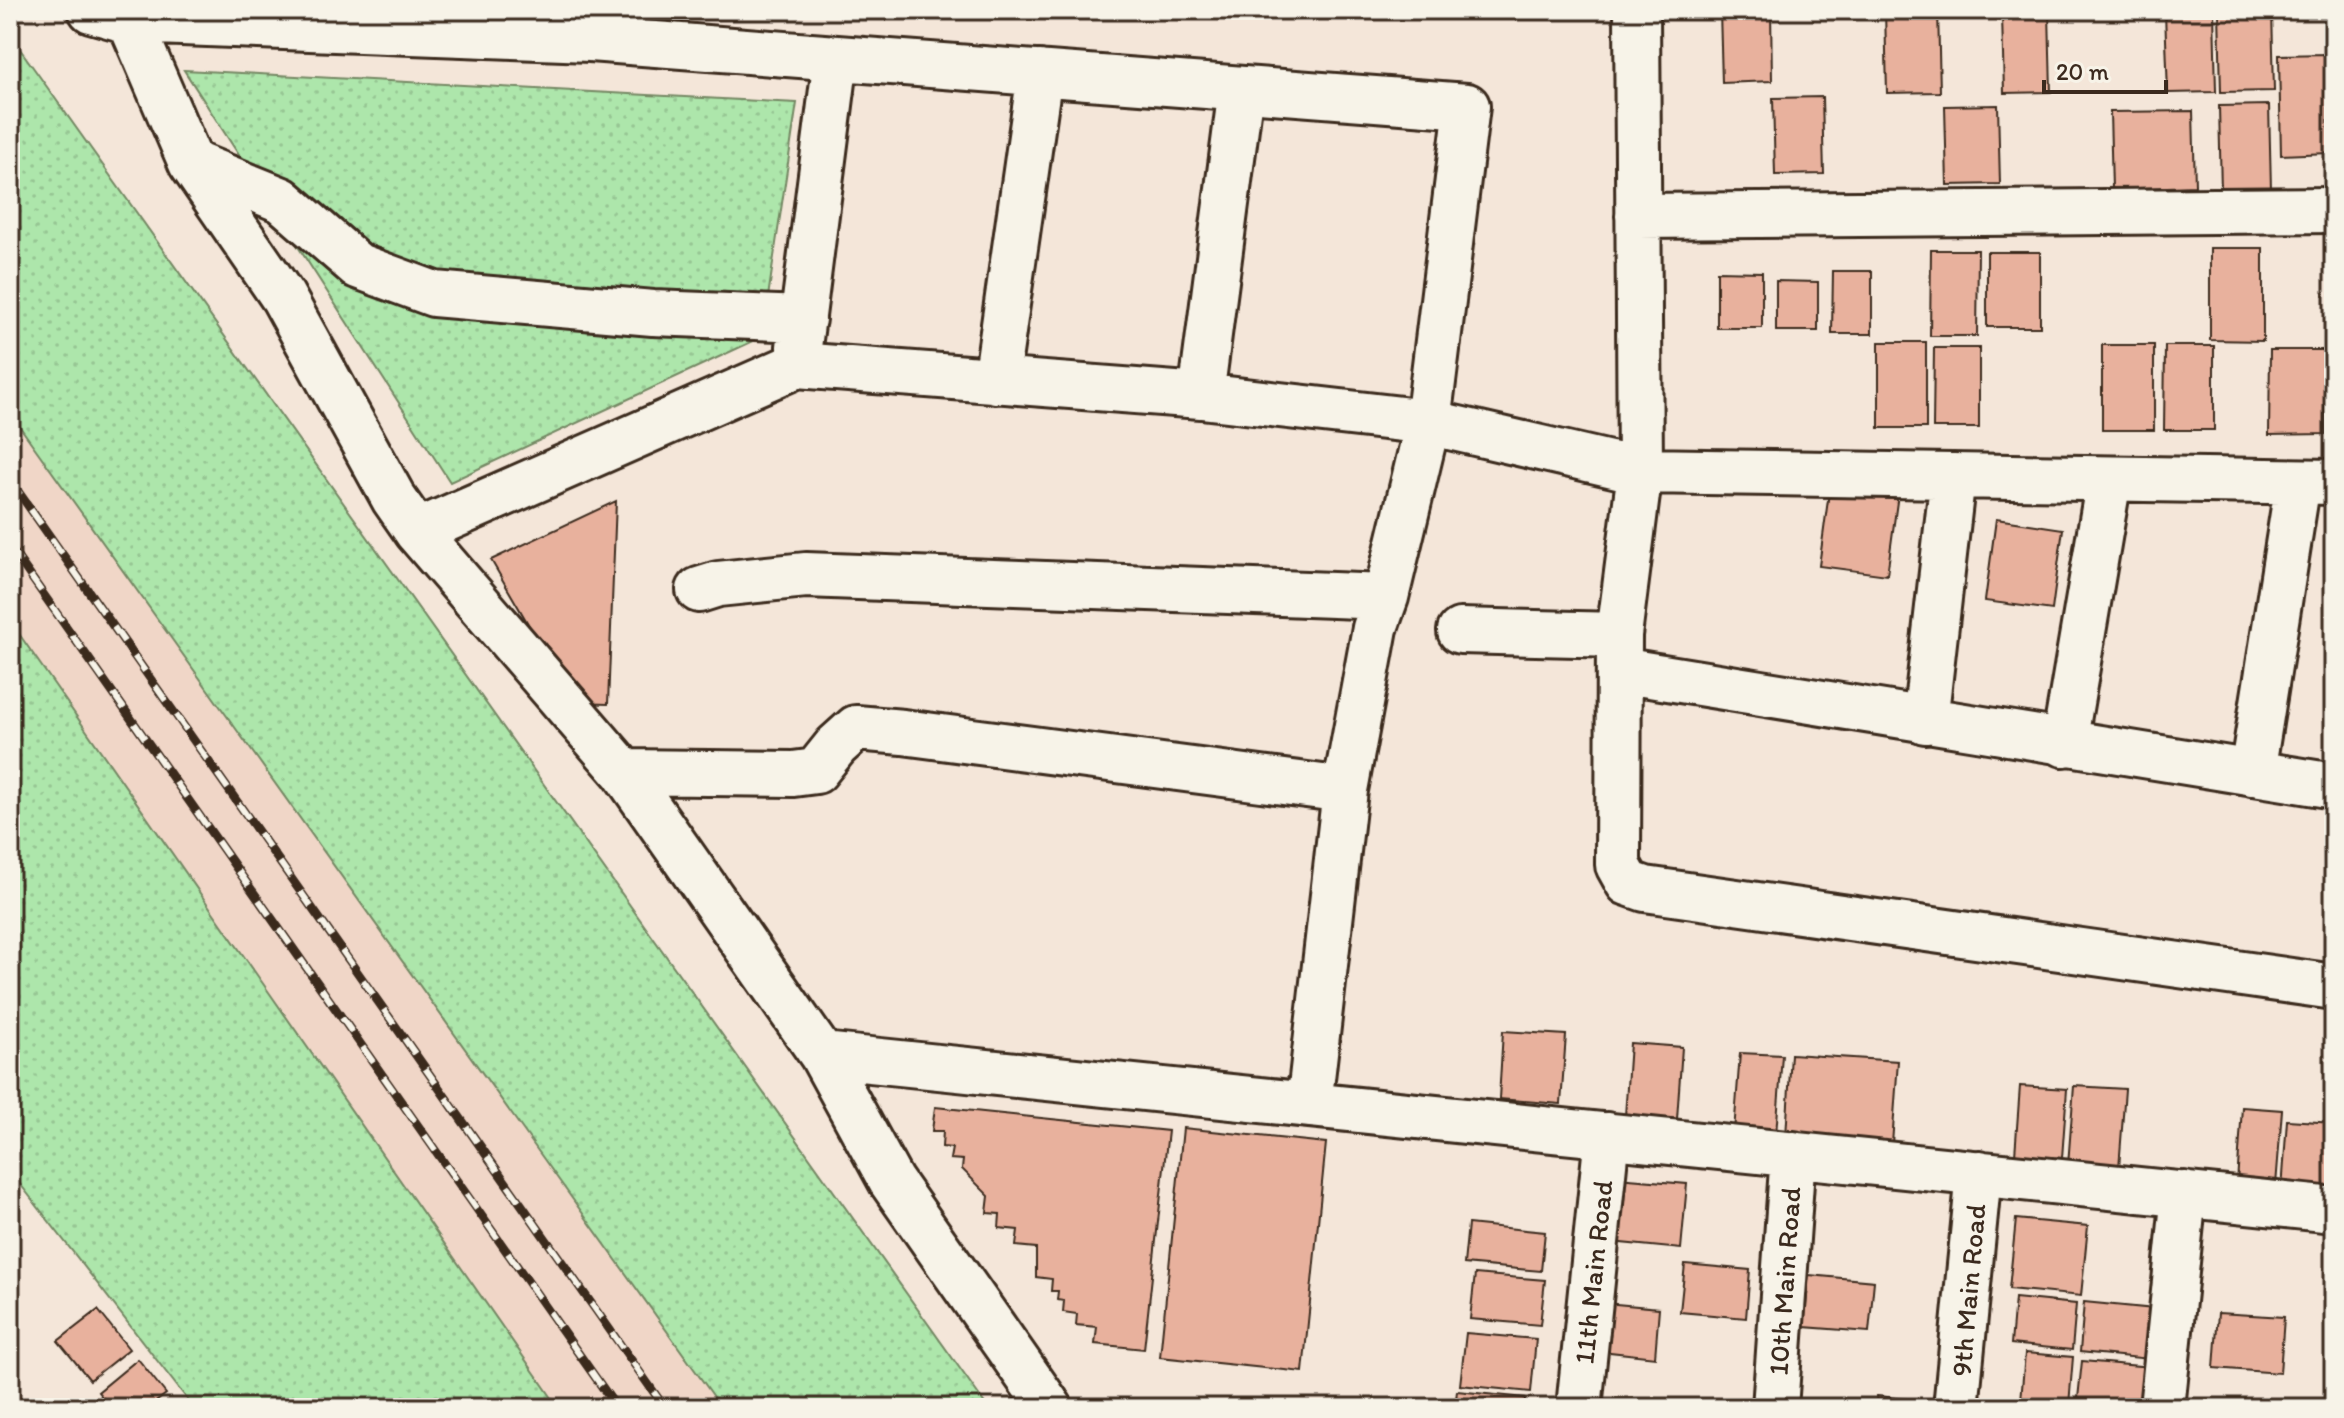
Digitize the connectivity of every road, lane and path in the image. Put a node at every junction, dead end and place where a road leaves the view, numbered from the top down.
1 (1637, 10) edge
2 (111, 15) edge
3 (836, 58) junction
4 (1040, 73) junction
5 (1241, 89) junction
6 (191, 163) junction
7 (2334, 210) edge
8 (1638, 216) junction
9 (803, 319) junction
10 (797, 365) junction
11 (996, 381) junction
12 (1201, 396) junction
13 (1428, 422) junction
14 (1640, 471) junction
15 (1953, 476) junction
16 (2109, 479) junction
17 (2316, 482) edge
18 (417, 532) junction
19 (699, 590) dead end
20 (1386, 597) junction
21 (1460, 631) dead end
22 (1619, 653) junction
23 (1925, 721) junction
24 (2064, 744) junction
25 (624, 772) junction
26 (2252, 773) junction
27 (2334, 786) edge
28 (1345, 790) junction
29 (2334, 987) edge
30 (822, 1055) junction
31 (1309, 1105) junction
32 (1607, 1135) junction
33 (1793, 1154) junction
34 (1979, 1173) junction
35 (2184, 1194) junction
36 (2334, 1210) edge
37 (1050, 1408) edge
38 (1579, 1408) edge
39 (1775, 1408) edge
40 (1956, 1408) edge
41 (2162, 1408) edge

1 - 8 street
2 - 3 street
2 - 6 street
3 - 4 street
3 - 9 street
4 - 5 street
4 - 11 street
5 - 12 street
5 - 13 street
6 - 9 street
6 - 18 street
7 - 8 street
8 - 14 street
9 - 10 street
10 - 11 street
10 - 18 street
11 - 12 street
12 - 13 street
13 - 14 street
13 - 20 street
14 - 15 street
14 - 22 street
15 - 16 street
15 - 23 street
16 - 17 street
16 - 24 street
17 - 26 street
18 - 25 street
19 - 20 street
20 - 28 street
21 - 22 street
22 - 23 street
22 - 29 street
23 - 24 street
24 - 26 street
25 - 28 street
25 - 30 street
26 - 27 street
28 - 31 street
30 - 31 street
30 - 37 street
31 - 32 street
32 - 33 street
32 - 38 street, 11th Main Road
33 - 34 street
33 - 39 street, 10th Main Road
34 - 35 street
34 - 40 street, 9th Main Road
35 - 36 street
35 - 41 street

